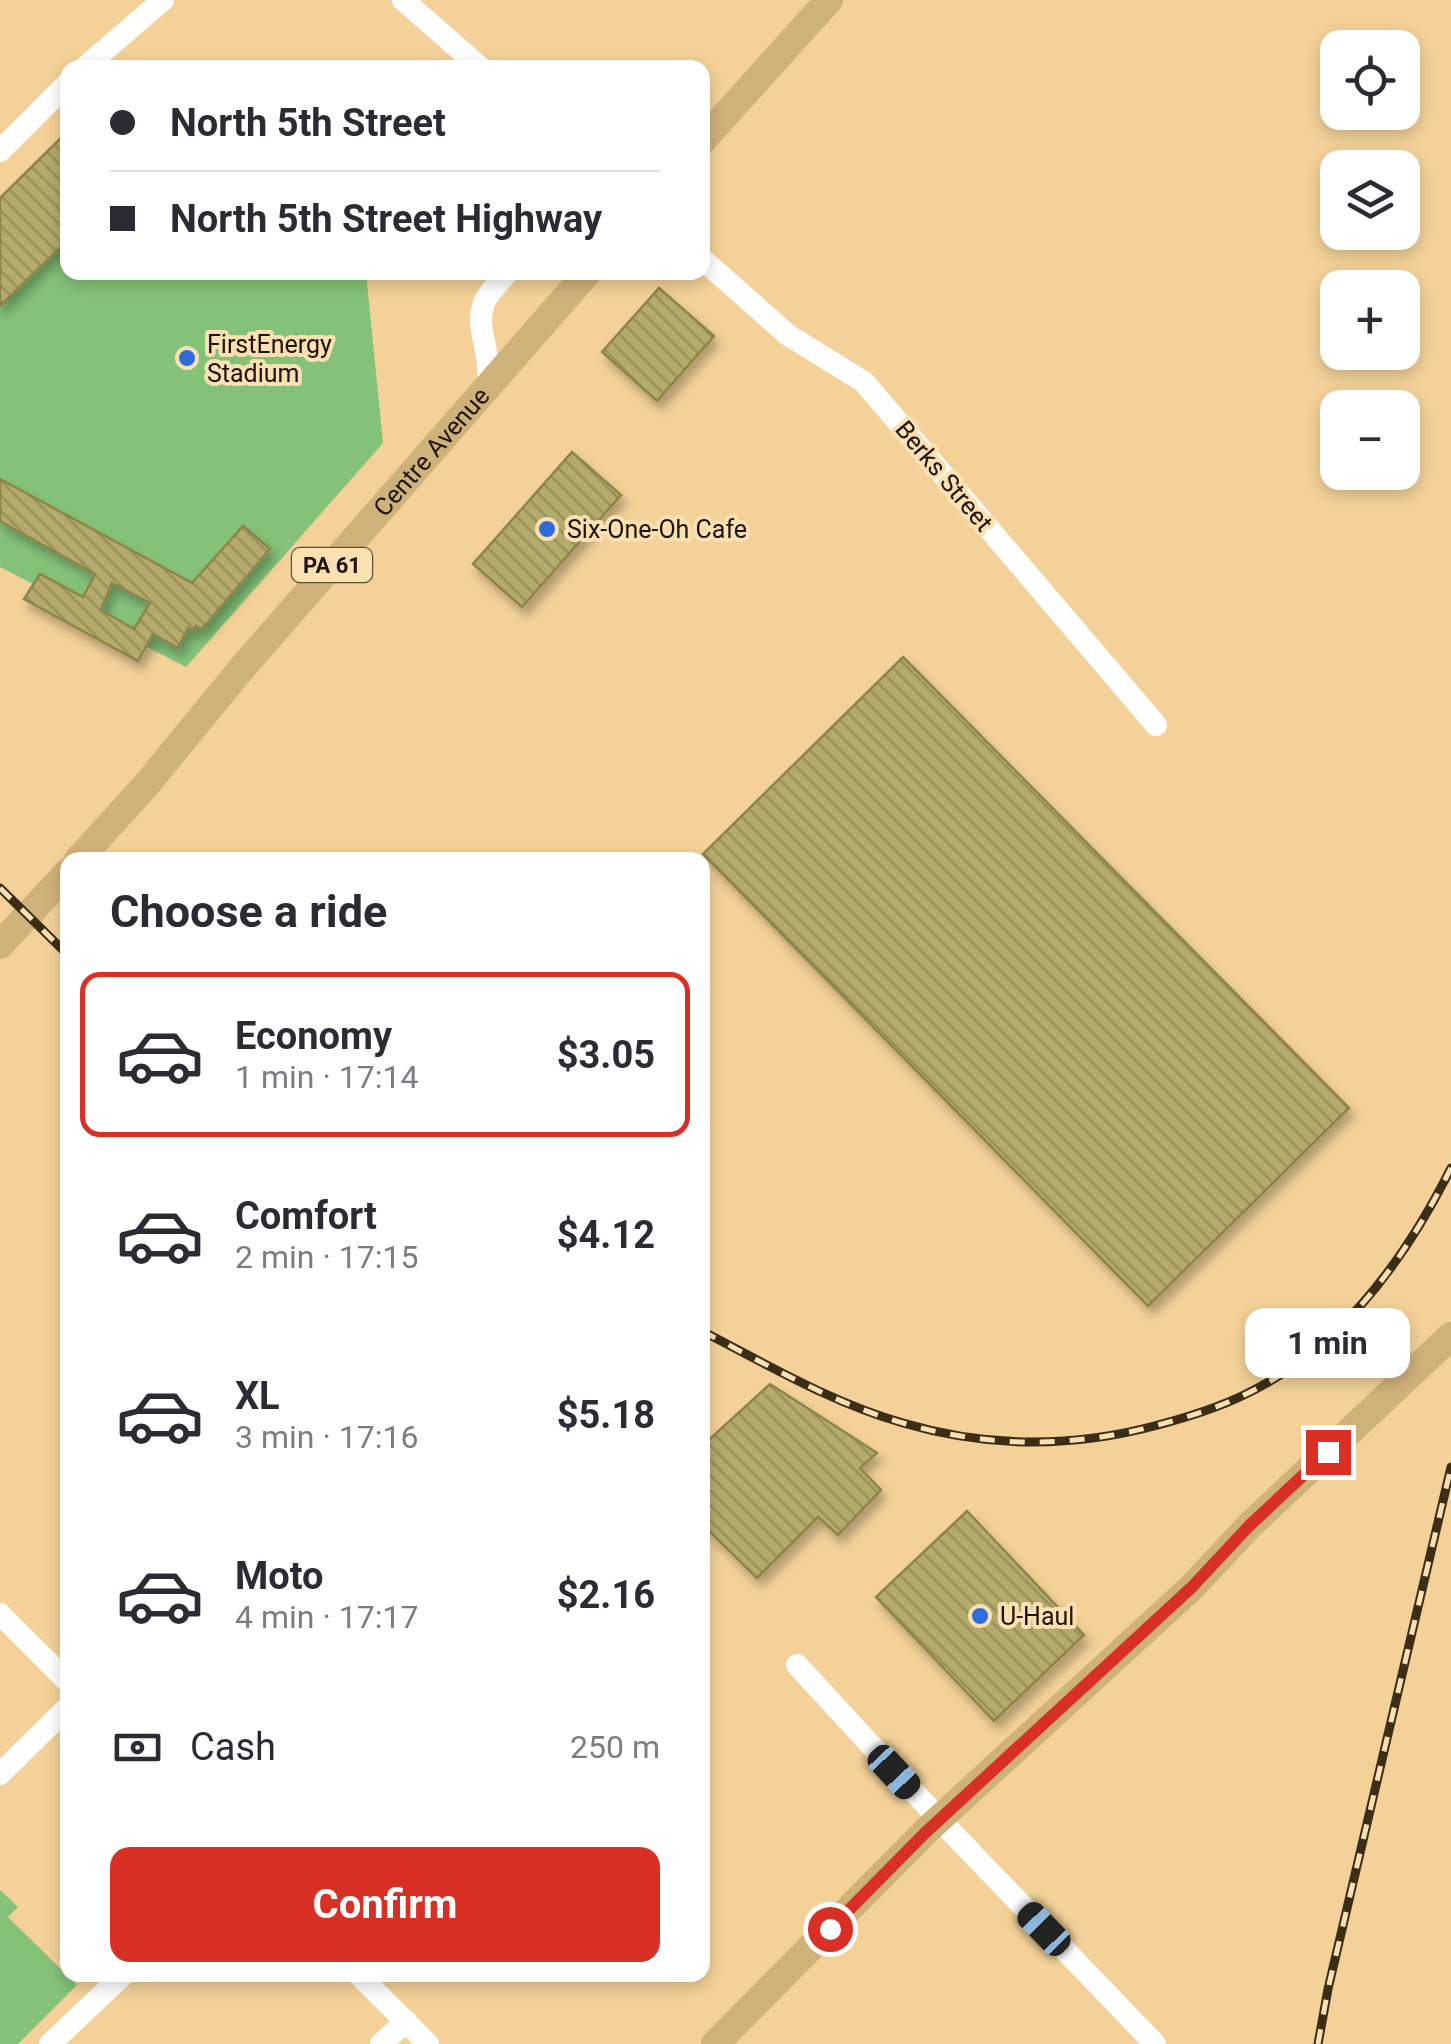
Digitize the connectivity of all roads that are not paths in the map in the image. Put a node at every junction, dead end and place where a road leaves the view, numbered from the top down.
1 (162, 0) edge
2 (403, 0) edge
3 (829, 0) edge
4 (93, 60) edge
5 (472, 60) edge
6 (60, 92) edge
7 (710, 132) edge
8 (0, 151) edge
9 (710, 267) edge
10 (502, 280) edge
11 (581, 280) edge
12 (486, 389) junction
13 (1156, 725) dead end
14 (85, 852) edge
15 (60, 881) edge
16 (0, 945) edge
17 (1451, 1336) edge
18 (0, 1614) edge
19 (797, 1665) dead end
20 (60, 1674) edge
21 (60, 1714) edge
22 (0, 1774) edge
23 (939, 1820) junction
24 (116, 1982) edge
25 (366, 1982) edge
26 (406, 2022) junction
27 (50, 2044) edge
28 (381, 2044) edge
29 (428, 2044) edge
30 (715, 2044) edge
31 (1155, 2044) edge

1 - 4 street
2 - 5 street
3 - 7 main road
6 - 8 street
9 - 13 street, Berks Street
10 - 12 street
11 - 12 main road, Centre Avenue / PA 61
12 - 14 main road, Centre Avenue / PA 61
15 - 16 main road
17 - 23 main road
18 - 20 street
19 - 23 street
21 - 22 street
23 - 30 main road
23 - 31 street
24 - 27 street
25 - 26 street
26 - 28 street
26 - 29 street

